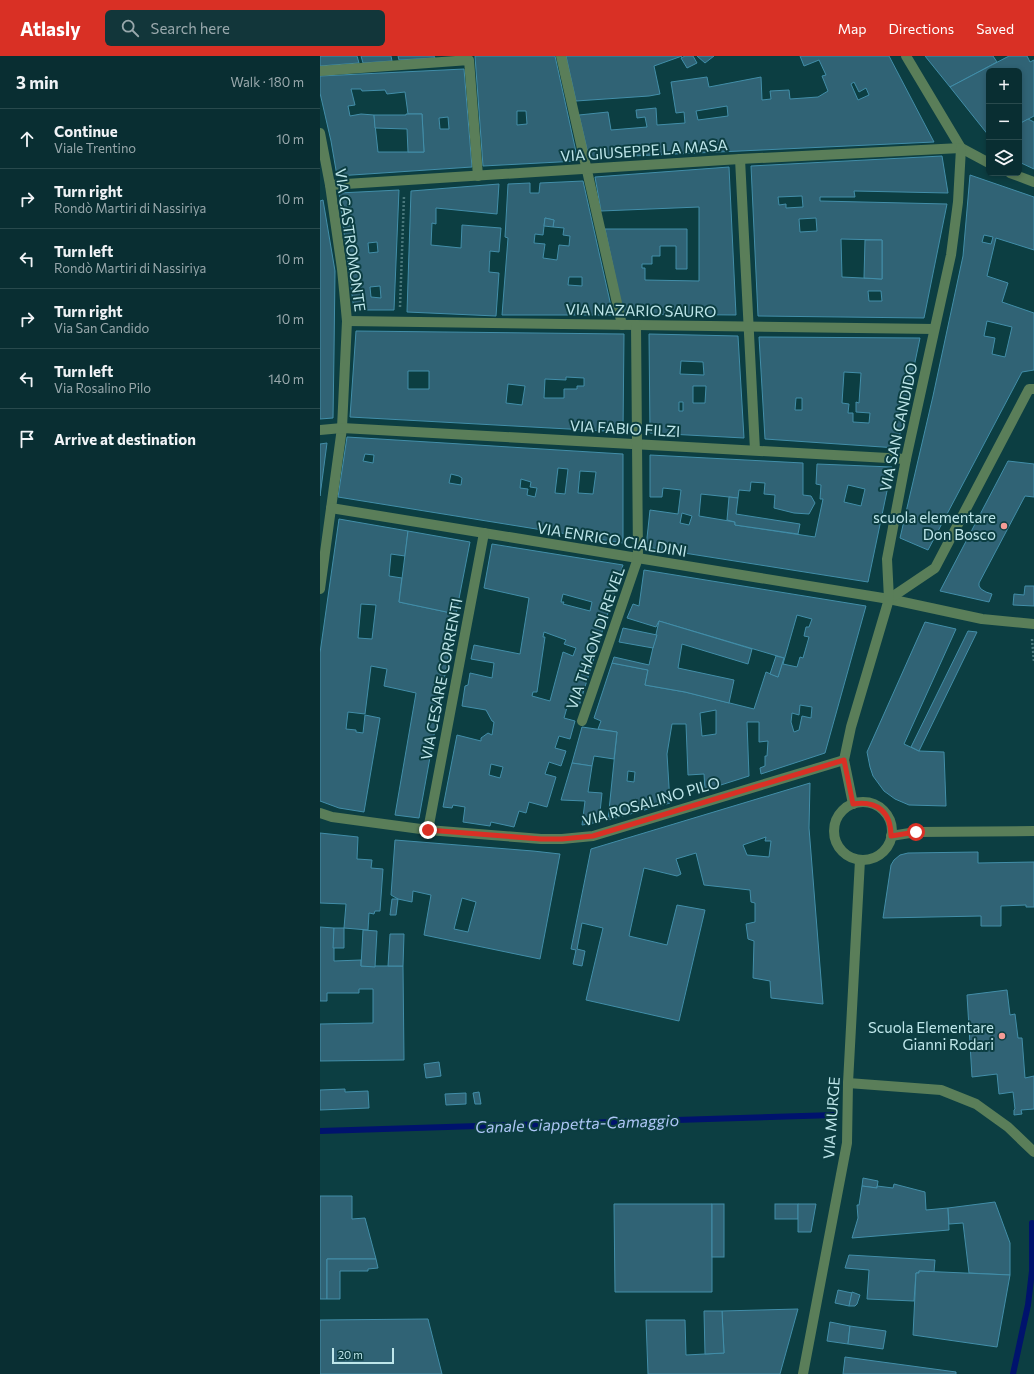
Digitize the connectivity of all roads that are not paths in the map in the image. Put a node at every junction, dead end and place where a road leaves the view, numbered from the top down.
1 (561, 56) edge
2 (906, 56) edge
3 (320, 71) edge
4 (320, 133) edge
5 (961, 148) junction
6 (740, 159) junction
7 (986, 161) edge
8 (586, 169) junction
9 (478, 176) junction
10 (1018, 176) edge
11 (1034, 182) edge
12 (330, 185) junction
13 (347, 321) junction
14 (622, 325) junction
15 (636, 325) junction
16 (748, 326) junction
17 (934, 329) junction
18 (1034, 389) edge
19 (342, 428) junction
20 (320, 430) edge
21 (637, 444) junction
22 (755, 450) junction
23 (906, 458) junction
24 (331, 508) junction
25 (484, 533) junction
26 (323, 549) edge
27 (638, 558) junction
28 (320, 589) edge
29 (889, 599) junction
30 (1033, 624) edge
31 (582, 721) dead end
32 (844, 760) junction
33 (853, 804) junction
34 (320, 812) edge
35 (428, 830) junction
36 (1034, 831) edge
37 (891, 836) junction
38 (860, 860) junction
39 (848, 1088) junction
40 (1034, 1152) edge
41 (803, 1374) edge

1 - 8 street
2 - 5 street
3 - 9 street
4 - 12 street, VIA CASTROMONTE
5 - 6 street, VIA GIUSEPPE LA MASA
5 - 7 street
5 - 17 street, VIA SAN CANDIDO
6 - 8 street, VIA GIUSEPPE LA MASA
6 - 16 street
8 - 9 street, VIA GIUSEPPE LA MASA
8 - 14 street
9 - 12 street, VIA GIUSEPPE LA MASA
10 - 11 street
12 - 13 street, VIA CASTROMONTE
13 - 14 street, VIA NAZARIO SAURO
13 - 19 street, VIA CASTROMONTE
14 - 15 street, VIA NAZARIO SAURO
15 - 16 street, VIA NAZARIO SAURO
15 - 21 street, VIA THAON DI REVEL
16 - 17 street, VIA NAZARIO SAURO
16 - 22 street
17 - 23 street, VIA SAN CANDIDO
18 - 29 street
19 - 20 street, VIA FABIO FILZI
19 - 21 street, VIA FABIO FILZI
19 - 24 street, VIA CASTROMONTE
21 - 22 street, VIA FABIO FILZI
21 - 27 street, VIA THAON DI REVEL
22 - 23 street, VIA FABIO FILZI
23 - 29 street, VIA SAN CANDIDO
24 - 25 street, VIA ENRICO CIALDINI
24 - 26 street, VIA CASTROMONTE
25 - 27 street, VIA ENRICO CIALDINI
25 - 35 street, VIA CESARE CORRENTI
26 - 28 street, VIA CASTROMONTE
27 - 29 street, VIA ENRICO CIALDINI
27 - 31 street, VIA THAON DI REVEL
29 - 30 street, VIA ENRICO CIALDINI
29 - 32 street, VIA SAN CANDIDO
32 - 33 street, VIA SAN CANDIDO
32 - 35 street, VIA ROSALINO PILO
33 - 37 street
33 - 38 street
34 - 35 street, VIA ROSALINO PILO
36 - 37 street
37 - 38 street
38 - 39 street, VIA MURGE
39 - 40 street
39 - 41 street, VIA MURGE

